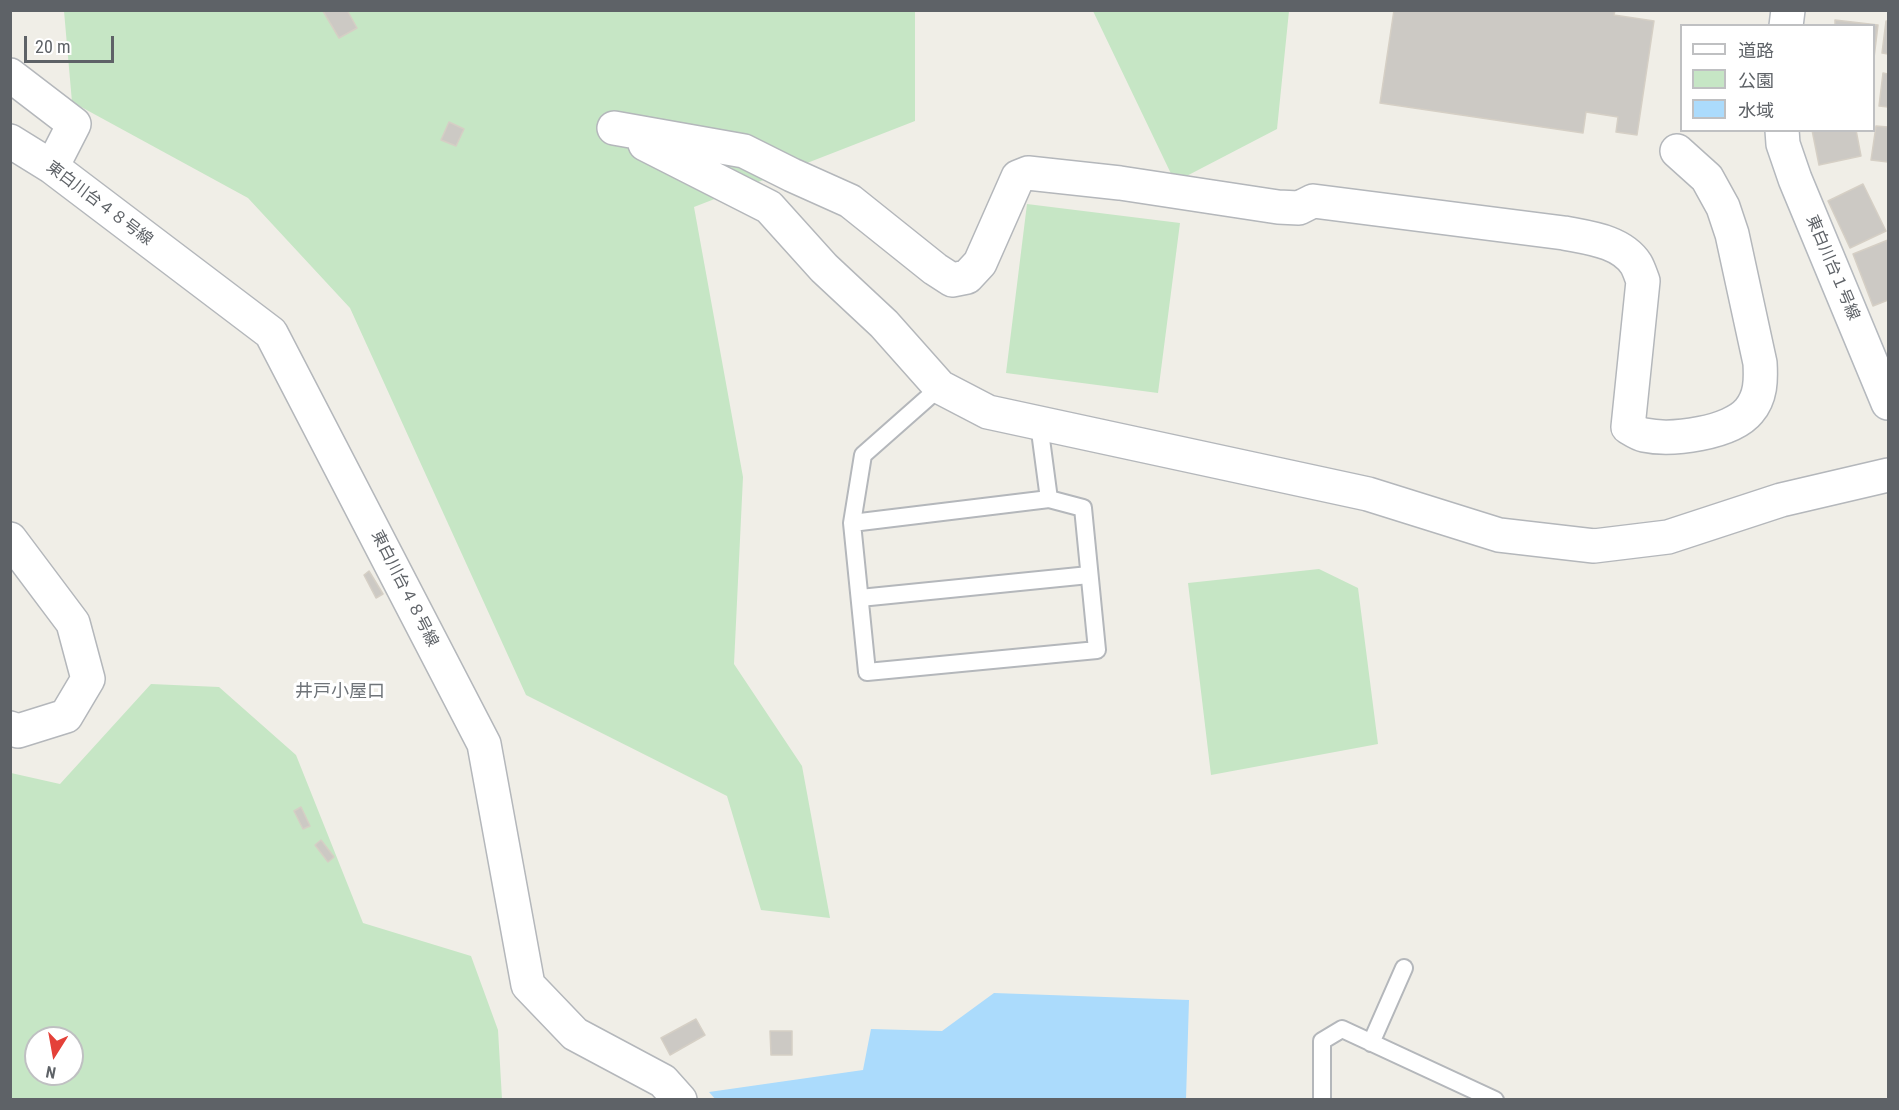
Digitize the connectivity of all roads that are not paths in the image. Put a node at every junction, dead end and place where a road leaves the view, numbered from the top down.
1 (10, 75) edge
2 (1782, 132) edge
3 (10, 141) edge
4 (1677, 151) dead end
5 (52, 167) junction
6 (940, 387) junction
7 (1888, 403) edge
8 (1039, 424) junction
9 (1888, 475) edge
10 (1049, 499) junction
11 (852, 523) junction
12 (10, 539) edge
13 (1089, 575) junction
14 (860, 598) junction
15 (10, 728) edge
16 (1404, 968) dead end
17 (1371, 1043) junction
18 (680, 1100) edge
19 (1322, 1100) edge
20 (1495, 1100) edge

1 - 5 street
2 - 7 street, 東白川台１号線
3 - 5 street, 東白川台４８号線
4 - 6 street
5 - 18 street, 東白川台４８号線
6 - 8 street
6 - 11 lane
8 - 9 street
8 - 10 lane
10 - 11 lane
10 - 13 lane
11 - 14 lane
12 - 15 street
13 - 14 lane
13 - 14 lane
16 - 17 lane
17 - 19 lane
17 - 20 lane

